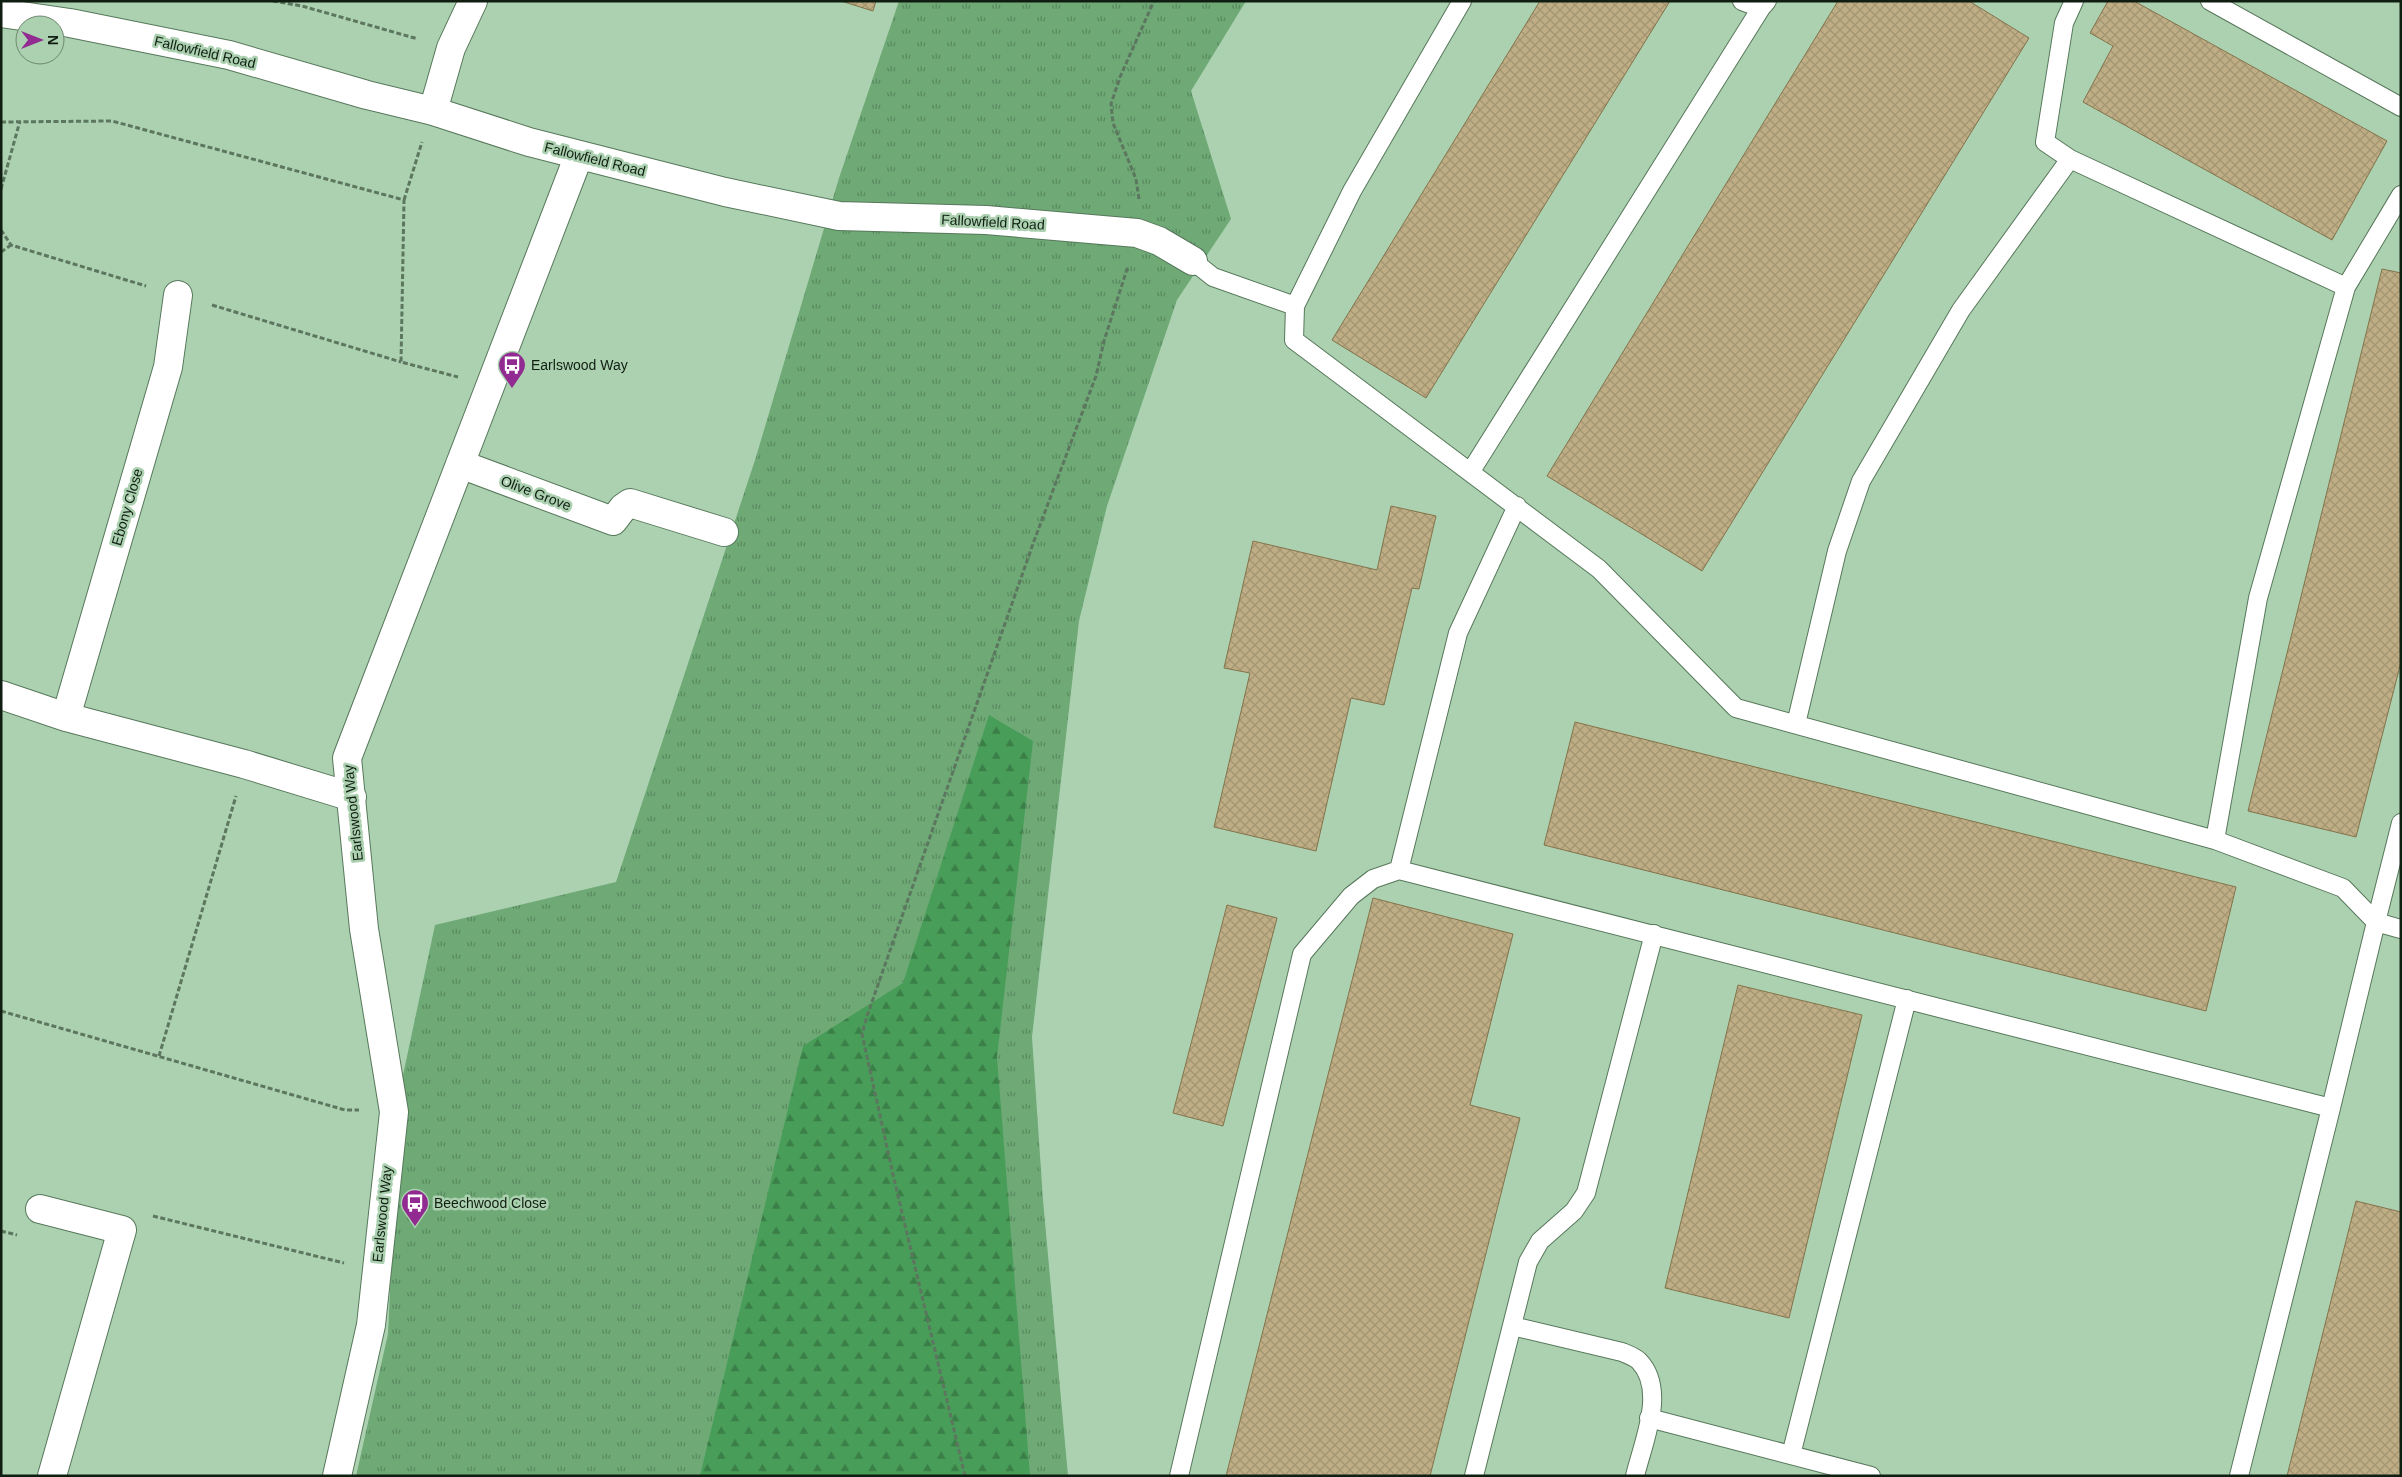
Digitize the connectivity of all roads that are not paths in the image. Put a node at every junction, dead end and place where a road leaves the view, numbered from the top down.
1 (473, 1) edge
2 (1462, 1) edge
3 (1742, 1) edge
4 (2074, 1) edge
5 (2210, 1) edge
6 (1764, 5) edge
7 (1, 14) edge
8 (2401, 107) edge
9 (433, 111) junction
10 (579, 155) junction
11 (2070, 159) junction
12 (2401, 195) edge
13 (1193, 261) joint
14 (2346, 287) junction
15 (178, 295) road end
16 (1295, 306) junction
17 (460, 464) junction
18 (1471, 471) junction
19 (1517, 506) junction
20 (724, 532) dead end
21 (1, 695) edge
22 (66, 717) junction
23 (1796, 724) junction
24 (352, 797) junction
25 (2401, 825) edge
26 (2215, 840) junction
27 (1400, 870) junction
28 (2376, 922) junction
29 (2401, 928) edge
30 (1654, 934) junction
31 (1907, 999) junction
32 (2331, 1108) junction
33 (40, 1209) dead end
34 (1512, 1326) junction
35 (1649, 1418) junction
36 (1791, 1455) junction
37 (52, 1476) edge
38 (337, 1476) edge
39 (1179, 1476) edge
40 (1474, 1476) edge
41 (1634, 1476) edge
42 (1870, 1476) edge
43 (2239, 1476) edge

1 - 9 street
2 - 16 lane
3 - 6 lane
4 - 11 lane
5 - 8 lane
6 - 18 lane
7 - 9 street, Fallowfield Road
9 - 10 street, Fallowfield Road
10 - 13 street, Fallowfield Road
10 - 17 street, Earlswood Way
11 - 14 lane
11 - 23 lane
12 - 14 lane
13 - 16 lane
14 - 26 lane
15 - 22 street, Ebony Close
16 - 18 lane
17 - 20 street, Olive Grove
17 - 24 street, Earlswood Way
18 - 19 lane
19 - 23 lane
19 - 27 lane
21 - 22 street
22 - 24 street
23 - 26 lane
24 - 38 street, Earlswood Way
25 - 28 lane
26 - 28 lane
27 - 30 lane
27 - 39 lane
28 - 29 lane
28 - 32 lane
30 - 31 lane
30 - 34 lane
31 - 32 lane
31 - 36 lane
32 - 43 lane
33 - 37 street
34 - 35 lane
34 - 40 lane
35 - 36 lane
35 - 41 lane
36 - 42 lane

